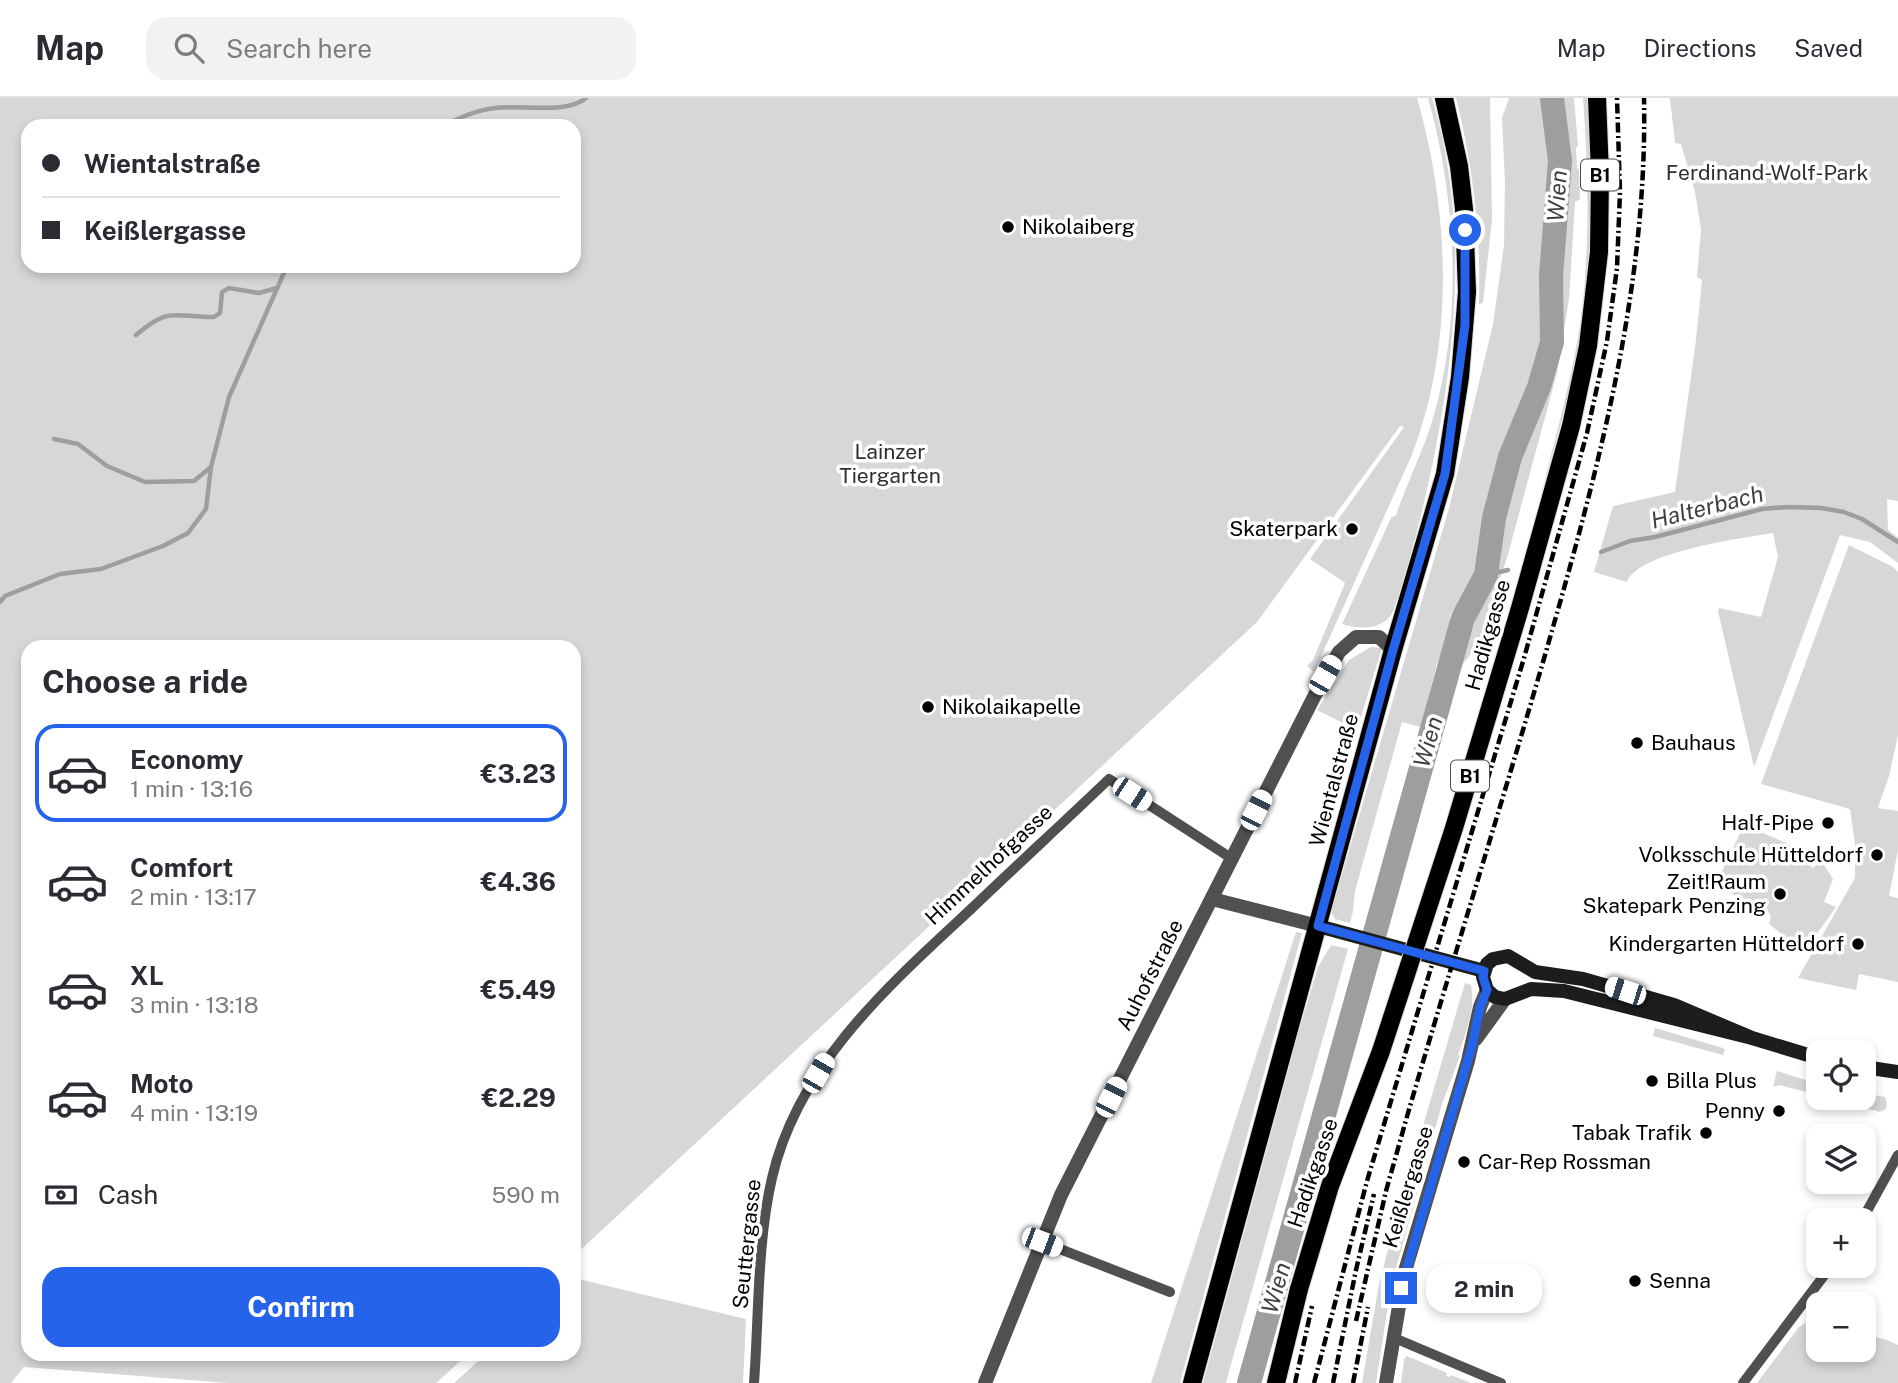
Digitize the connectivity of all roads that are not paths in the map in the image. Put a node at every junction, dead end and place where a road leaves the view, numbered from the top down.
1 (1444, 98) edge
2 (1597, 98) edge
3 (1393, 650) junction
4 (1231, 858) junction
5 (1212, 899) junction
6 (1325, 928) junction
7 (1523, 965) junction
8 (1484, 971) junction
9 (895, 979) joint
10 (1487, 990) junction
11 (1522, 991) junction
12 (1505, 999) junction
13 (1752, 1038) junction
14 (1472, 1046) junction
15 (1806, 1054) edge
16 (1876, 1069) edge
17 (1898, 1072) edge
18 (1898, 1155) edge
19 (1869, 1208) edge
20 (1042, 1242) junction
21 (1822, 1278) edge
22 (1170, 1292) dead end
23 (1392, 1337) junction
24 (754, 1383) edge
25 (985, 1383) edge
26 (1192, 1383) edge
27 (1276, 1383) edge
28 (1386, 1383) edge
29 (1501, 1383) edge
30 (1743, 1383) edge

1 - 3 main road, Wientalstraße
2 - 27 main road, Hadikgasse / B1, bridge
3 - 4 street, Auhofstraße
3 - 6 main road, Wientalstraße
4 - 5 street, Auhofstraße
4 - 9 street, Himmelhofgasse
5 - 6 street
5 - 20 street, Auhofstraße
6 - 8 main road
6 - 26 main road, Wientalstraße
7 - 8 main road
7 - 11 main road
7 - 13 main road
8 - 10 main road
9 - 24 street, Seuttergasse
10 - 12 main road
10 - 14 street, Keißlergasse
11 - 12 main road
11 - 13 main road
12 - 14 street, Keißlergasse
13 - 15 main road
14 - 23 street, Keißlergasse
16 - 17 main road
18 - 19 street
20 - 22 street
20 - 25 street, Auhofstraße
21 - 30 street
23 - 28 street, Keißlergasse
23 - 29 street

